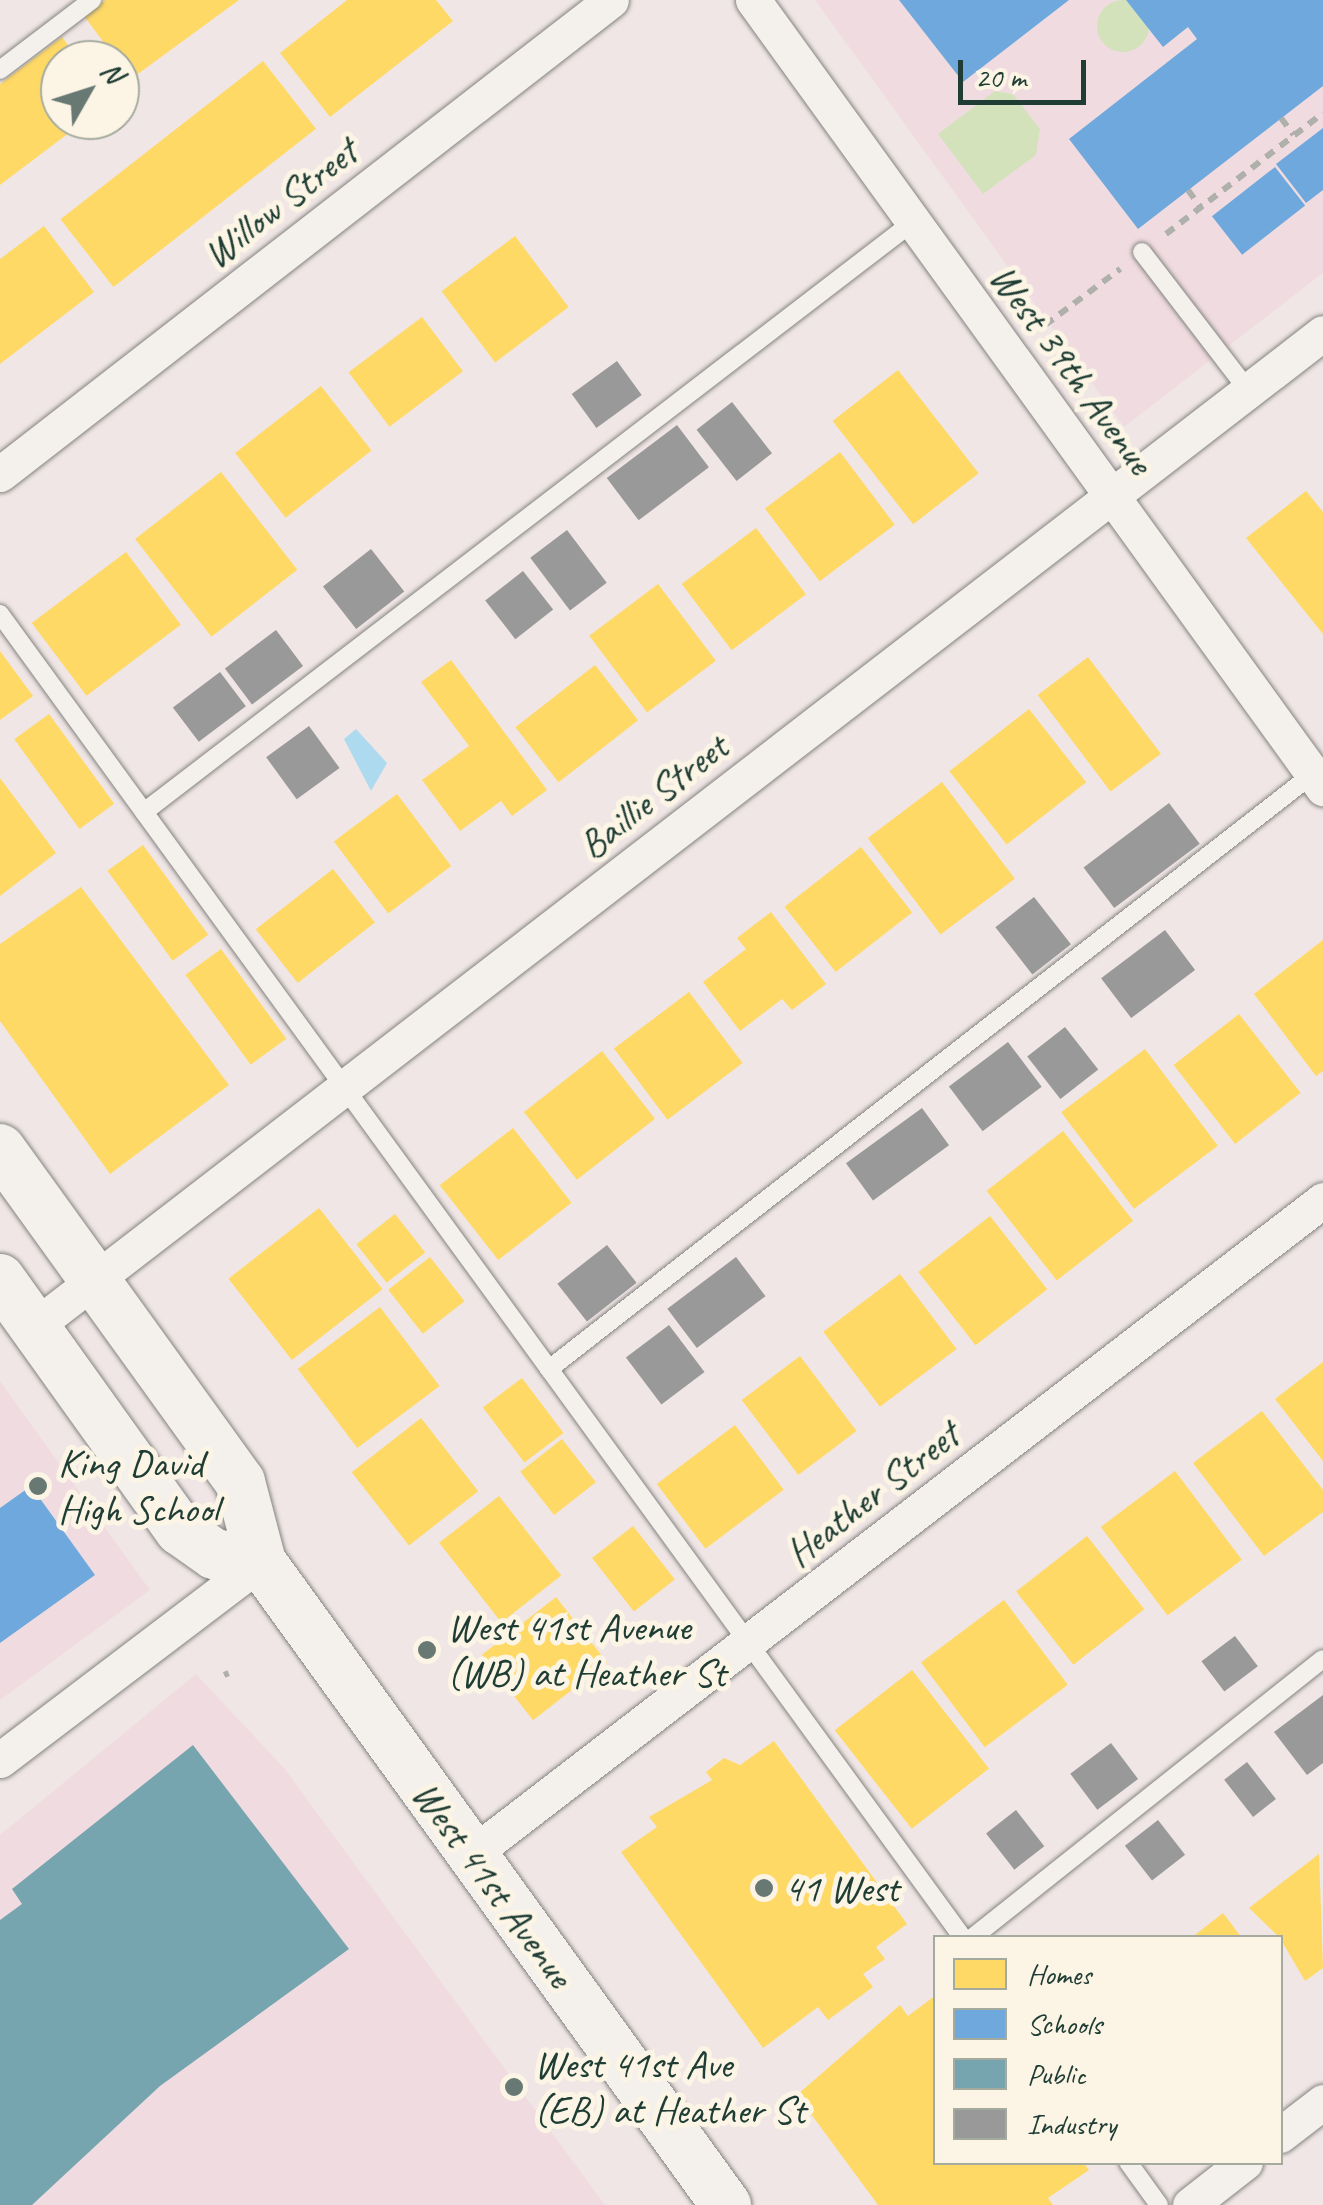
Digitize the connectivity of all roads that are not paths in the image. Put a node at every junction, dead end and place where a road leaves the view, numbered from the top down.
1 (92, 0) edge
2 (611, 0) edge
3 (753, 0) edge
4 (0, 70) edge
5 (913, 222) junction
6 (1142, 252) road end
7 (1323, 332) edge
8 (1248, 390) junction
9 (0, 474) edge
10 (1111, 495) junction
11 (0, 614) edge
12 (1320, 776) edge
13 (144, 812) junction
14 (345, 1088) junction
15 (0, 1149) edge
16 (1323, 1200) edge
17 (0, 1279) edge
18 (96, 1279) junction
19 (34, 1326) junction
20 (549, 1369) junction
21 (261, 1562) junction
22 (748, 1644) junction
23 (1323, 1659) edge
24 (0, 1760) edge
25 (472, 1854) junction
26 (961, 1935) edge
27 (976, 1935) edge
28 (1323, 2102) edge
29 (1283, 2133) edge
30 (1130, 2165) edge
31 (1241, 2165) edge
32 (726, 2205) edge
33 (1159, 2205) edge
34 (1190, 2205) edge

1 - 4 lane
2 - 9 street, Willow Street
3 - 5 street, West 39th Avenue
5 - 10 street, West 39th Avenue
5 - 13 lane
6 - 8 lane
7 - 8 street, Baillie Street
8 - 10 street, Baillie Street
10 - 12 street, West 39th Avenue
10 - 14 street, Baillie Street
11 - 13 lane
12 - 20 lane
13 - 14 lane
14 - 18 street, Baillie Street
14 - 20 lane
15 - 18 main road, West 41st Avenue
16 - 22 street, Heather Street
17 - 19 main road
18 - 19 street, Baillie Street
18 - 21 main road, West 41st Avenue
19 - 21 main road
20 - 22 lane
21 - 24 street
21 - 25 main road, West 41st Avenue
22 - 25 street, Heather Street
22 - 26 lane
23 - 27 lane
25 - 32 main road, West 41st Avenue
28 - 29 street
30 - 33 lane
31 - 34 street

